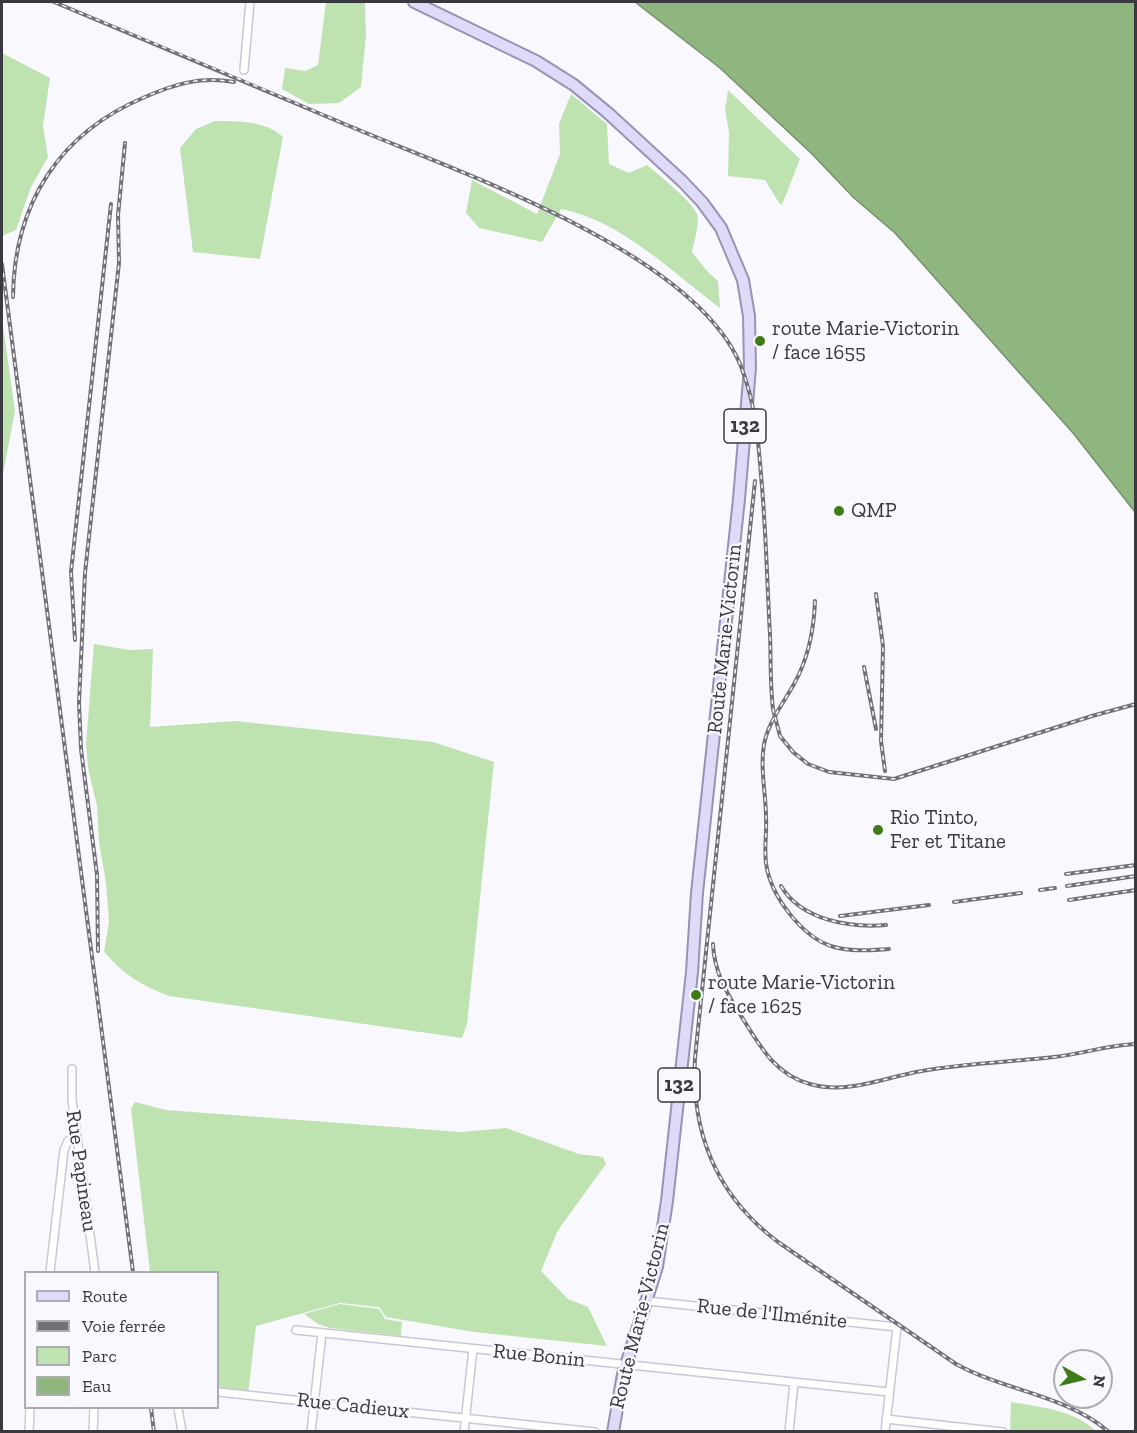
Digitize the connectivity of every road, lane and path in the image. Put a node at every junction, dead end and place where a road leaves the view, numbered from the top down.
1 (250, 2) edge
2 (414, 2) edge
3 (244, 70) dead end
4 (72, 1069) dead end
5 (76, 1137) junction
6 (50, 1271) edge
7 (92, 1271) edge
8 (647, 1301) junction
9 (296, 1330) dead end
10 (322, 1333) junction
11 (474, 1350) junction
12 (626, 1365) junction
13 (794, 1383) junction
14 (219, 1392) edge
15 (889, 1392) junction
16 (315, 1402) junction
17 (30, 1409) edge
18 (94, 1409) edge
19 (178, 1409) edge
20 (465, 1417) junction
21 (886, 1419) junction
22 (29, 1431) edge
23 (93, 1431) edge
24 (182, 1431) edge
25 (311, 1431) edge
26 (464, 1431) edge
27 (595, 1431) edge
28 (613, 1431) edge
29 (789, 1431) edge
30 (885, 1431) edge
31 (1003, 1431) edge

1 - 3 street
2 - 8 main road, Route Marie-Victorin / 132
4 - 5 street, Rue Papineau
5 - 6 street
5 - 7 street, Rue Papineau
8 - 12 main road, Route Marie-Victorin / 132
8 - 15 street, Rue de l'Ilménite
9 - 10 street, Rue Bonin
10 - 11 street, Rue Bonin
10 - 16 street
11 - 12 street, Rue Bonin
11 - 20 street
12 - 13 street, Rue Bonin
12 - 28 main road, Route Marie-Victorin / 132
13 - 15 street, Rue Bonin
13 - 29 street
14 - 16 street, Rue Cadieux
15 - 21 street
16 - 20 street, Rue Cadieux
16 - 25 street
17 - 22 street
18 - 23 street
19 - 24 street
20 - 26 street
20 - 27 street, Rue Cadieux
21 - 30 street
21 - 31 street

